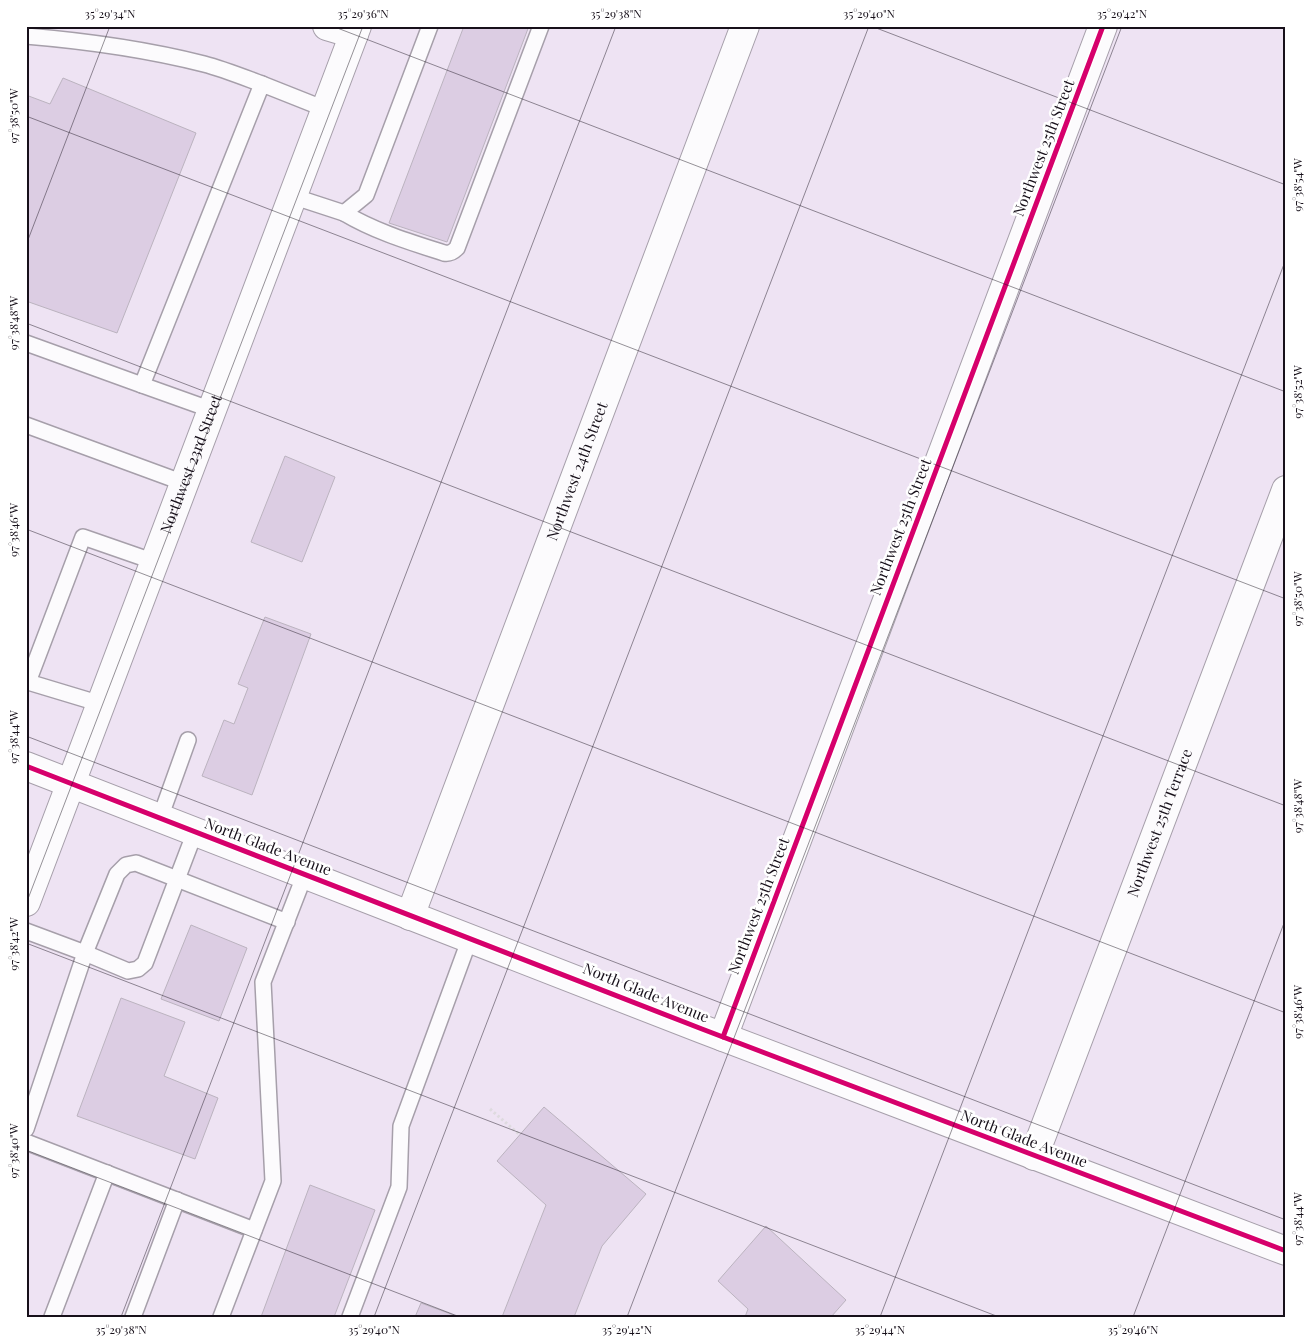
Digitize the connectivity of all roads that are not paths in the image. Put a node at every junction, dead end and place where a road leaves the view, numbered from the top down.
1 (327, 26) edge
2 (430, 26) edge
3 (541, 26) edge
4 (745, 26) edge
5 (1103, 26) edge
6 (355, 30) edge
7 (26, 36) edge
8 (262, 84) junction
9 (325, 109) junction
10 (292, 196) junction
11 (344, 212) junction
12 (26, 343) edge
13 (142, 385) junction
14 (212, 410) junction
15 (26, 425) edge
16 (184, 483) junction
17 (1286, 490) edge
18 (155, 562) junction
19 (27, 682) edge
20 (101, 704) junction
21 (188, 740) dead end
22 (26, 766) edge
23 (72, 784) junction
24 (160, 818) junction
25 (195, 832) junction
26 (305, 874) junction
27 (176, 879) junction
28 (26, 902) edge
29 (410, 916) junction
30 (287, 922) junction
31 (26, 931) edge
32 (470, 938) junction
33 (85, 954) junction
34 (723, 1037) junction
35 (26, 1129) edge
36 (26, 1142) edge
37 (1034, 1156) junction
38 (107, 1173) junction
39 (176, 1200) junction
40 (254, 1230) junction
41 (1286, 1251) edge
42 (52, 1317) edge
43 (133, 1317) edge
44 (221, 1317) edge
45 (350, 1317) edge

1 - 6 street
2 - 11 lane
3 - 11 lane
4 - 29 street, Northwest 24th Street
5 - 34 street, Northwest 25th Street
6 - 9 street, Northwest 23rd Street
7 - 8 lane
8 - 9 lane
8 - 13 lane
9 - 10 street, Northwest 23rd Street
10 - 11 lane
10 - 14 street, Northwest 23rd Street
12 - 13 lane
13 - 14 lane
14 - 16 street, Northwest 23rd Street
15 - 16 lane
16 - 18 street, Northwest 23rd Street
17 - 37 street, Northwest 25th Terrace
18 - 19 lane
18 - 20 street, Northwest 23rd Street
19 - 20 lane
20 - 23 street, Northwest 23rd Street
21 - 24 lane
22 - 23 street, North Glade Avenue
23 - 24 street, North Glade Avenue
23 - 28 street, Northwest 23rd Street
24 - 25 street, North Glade Avenue
25 - 26 street, North Glade Avenue
25 - 27 lane
26 - 29 street, North Glade Avenue
26 - 30 lane
27 - 30 lane
27 - 33 lane
27 - 33 lane
29 - 32 street, North Glade Avenue
30 - 40 lane
31 - 33 lane
32 - 34 street, North Glade Avenue
32 - 45 lane
33 - 35 lane
34 - 37 street, North Glade Avenue
36 - 38 lane
37 - 41 street, North Glade Avenue
38 - 39 lane
38 - 42 lane
39 - 40 lane
39 - 43 lane
40 - 44 lane

